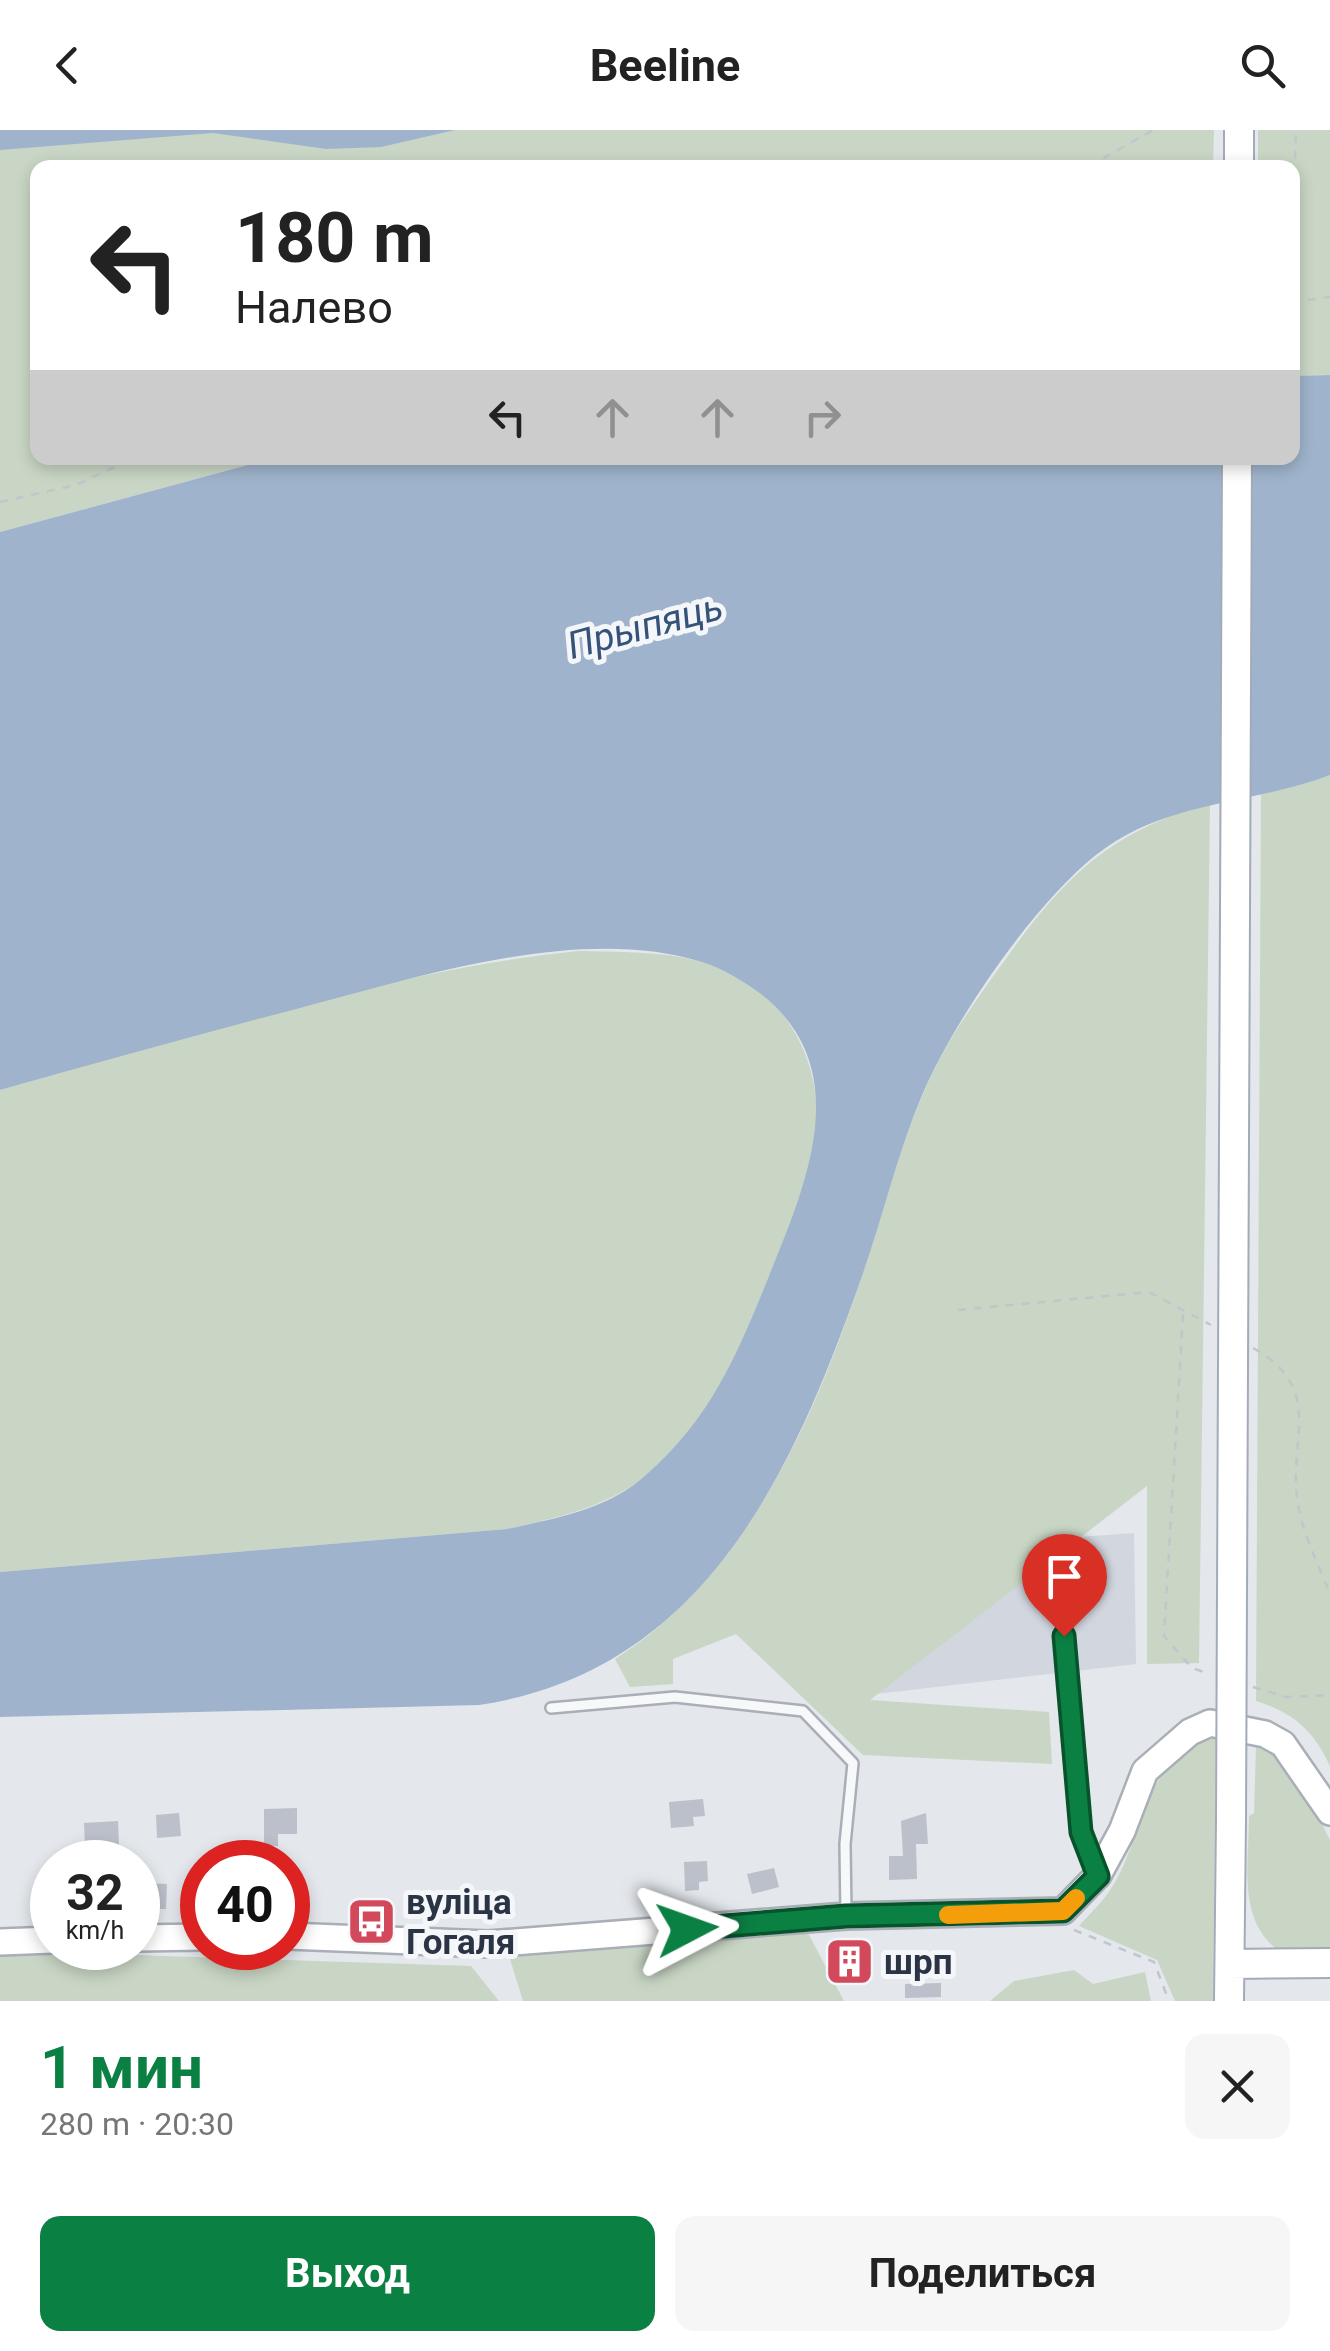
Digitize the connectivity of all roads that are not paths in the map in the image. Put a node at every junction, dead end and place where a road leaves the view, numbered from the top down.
1 (1239, 130) edge
2 (1238, 160) edge
3 (1237, 465) edge
4 (1064, 1636) dead end
5 (550, 1708) dead end
6 (1330, 1812) edge
7 (1098, 1876) junction
8 (846, 1916) junction
9 (310, 1937) edge
10 (30, 1941) edge
11 (0, 1942) edge
12 (1230, 1964) junction
13 (1330, 1964) edge
14 (1229, 2001) edge

1 - 2 main road
3 - 12 main road, bridge
4 - 7 lane
5 - 8 lane
6 - 7 street
7 - 8 street
8 - 9 street
10 - 11 street
12 - 13 main road
12 - 14 main road

